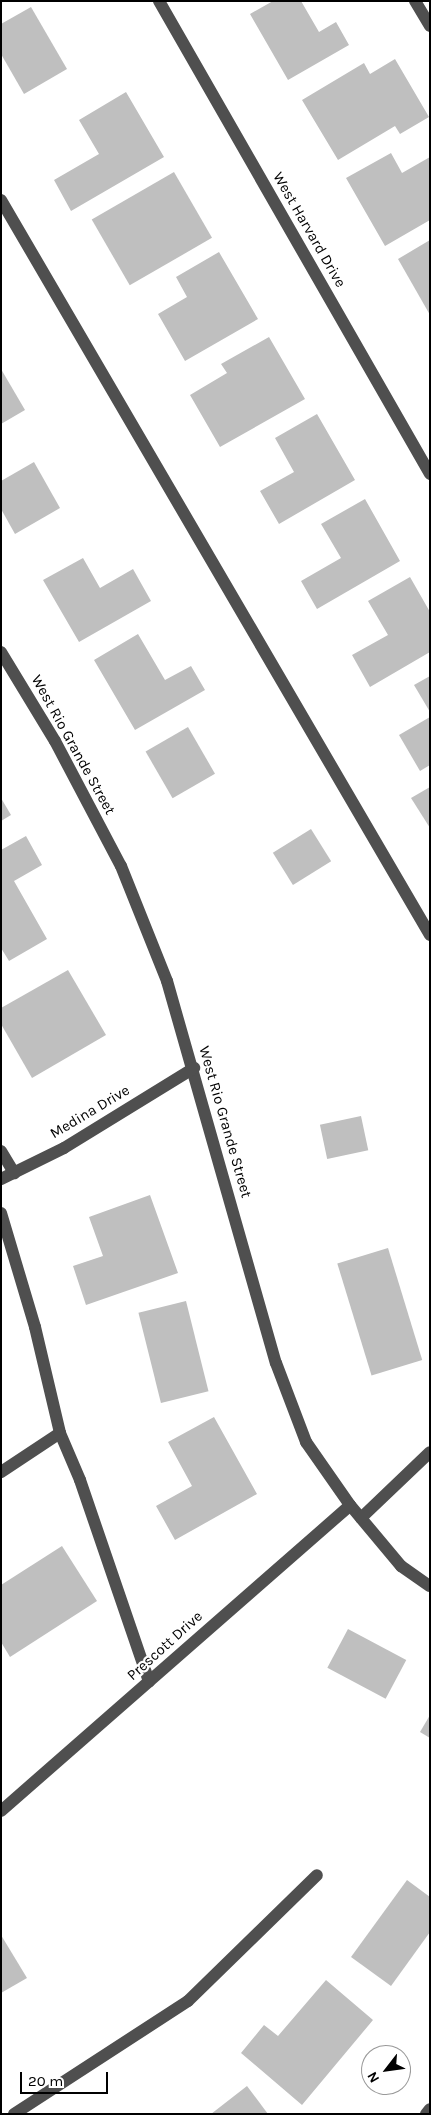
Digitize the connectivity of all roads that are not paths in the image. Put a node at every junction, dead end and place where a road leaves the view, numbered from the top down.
1 (159, 1) edge
2 (415, 1) edge
3 (430, 26) edge
4 (1, 200) edge
5 (430, 474) edge
6 (1, 652) edge
7 (430, 935) edge
8 (194, 1068) junction
9 (1, 1151) edge
10 (14, 1173) junction
11 (1, 1179) edge
12 (1, 1213) edge
13 (60, 1433) junction
14 (430, 1452) edge
15 (1, 1472) edge
16 (350, 1505) junction
17 (361, 1518) junction
18 (430, 1586) edge
19 (149, 1682) junction
20 (1, 1812) edge
21 (317, 1875) dead end
22 (430, 2109) edge
23 (14, 2114) edge
24 (426, 2114) edge

1 - 5 street, West Harvard Drive
2 - 3 street
4 - 7 street
6 - 8 street, West Rio Grande Street
8 - 10 street, Medina Drive
8 - 16 street, West Rio Grande Street
9 - 10 street
10 - 11 street, Medina Drive
12 - 13 street
13 - 15 street
13 - 19 street
14 - 17 street
16 - 17 street, West Rio Grande Street
16 - 19 street, Prescott Drive
17 - 18 street, West Rio Grande Street
19 - 20 street, Prescott Drive
21 - 23 street
22 - 24 street

